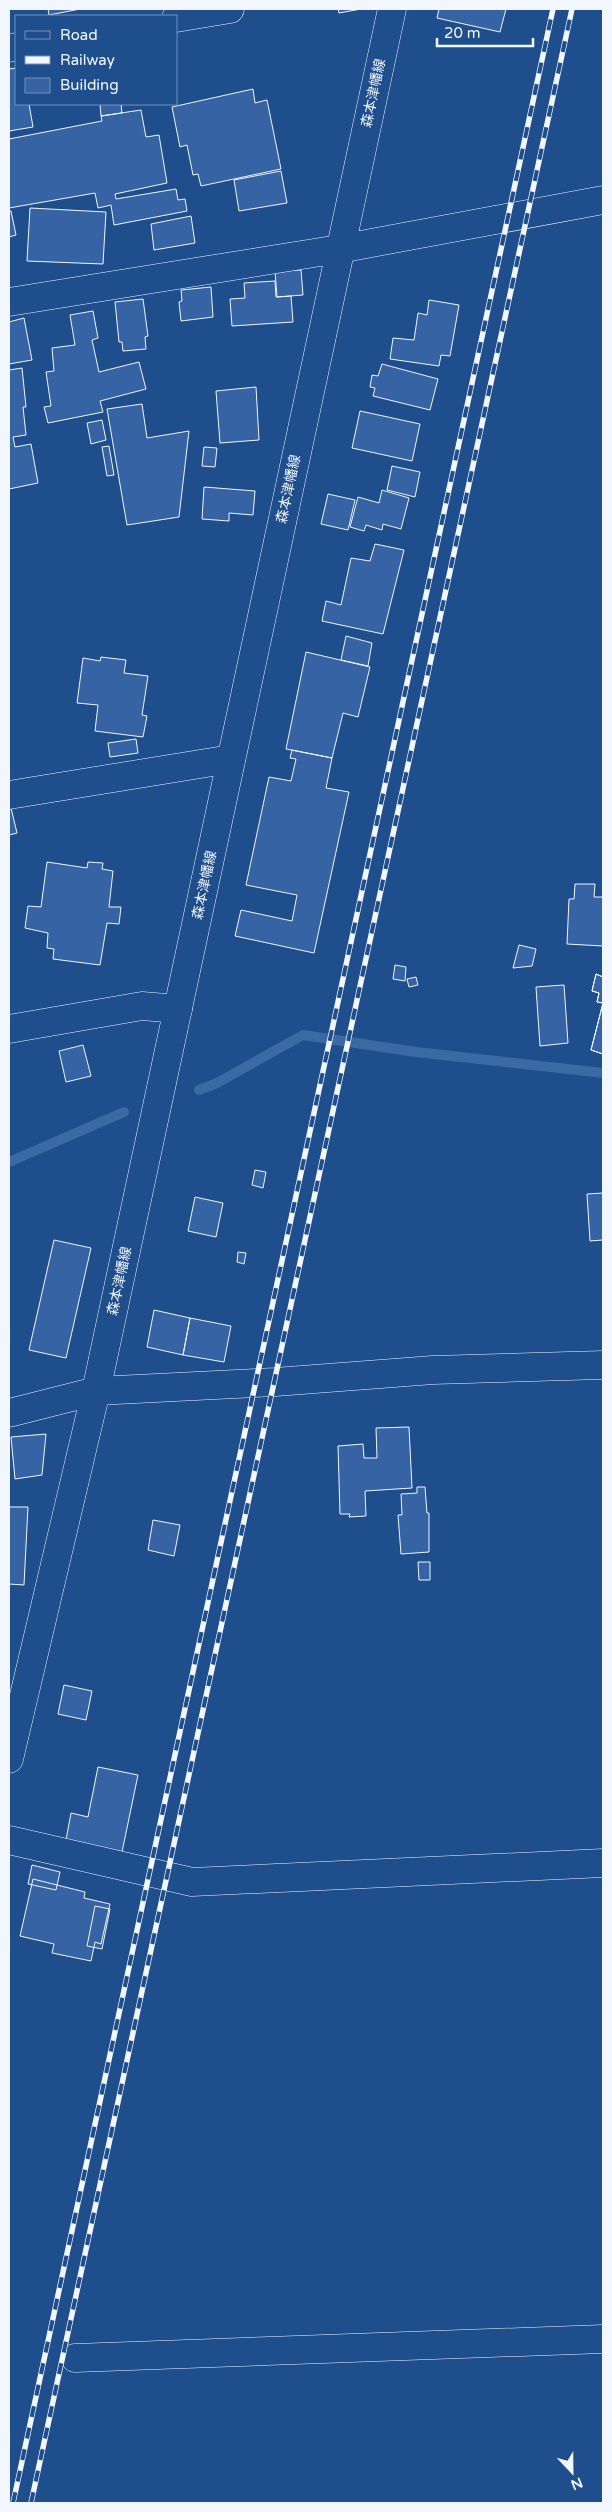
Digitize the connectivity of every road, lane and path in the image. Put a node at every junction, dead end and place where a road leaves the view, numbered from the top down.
1 (230, 9) edge
2 (392, 9) edge
3 (178, 18) edge
4 (603, 200) edge
5 (339, 249) junction
6 (9, 302) edge
7 (231, 759) junction
8 (9, 795) edge
9 (178, 1009) junction
10 (9, 1029) edge
11 (603, 1366) edge
12 (96, 1391) junction
13 (9, 1412) edge
14 (9, 1759) edge
15 (9, 1840) edge
16 (603, 1863) edge
17 (603, 2338) edge
18 (75, 2358) dead end

1 - 3 street
2 - 5 street, 森本津幡線
4 - 5 street
5 - 6 street
5 - 7 street, 森本津幡線
7 - 8 street
7 - 9 street, 森本津幡線
9 - 10 street
9 - 12 street, 森本津幡線
11 - 12 street
12 - 13 street
12 - 14 street, 森本津幡線
15 - 16 street
17 - 18 street

